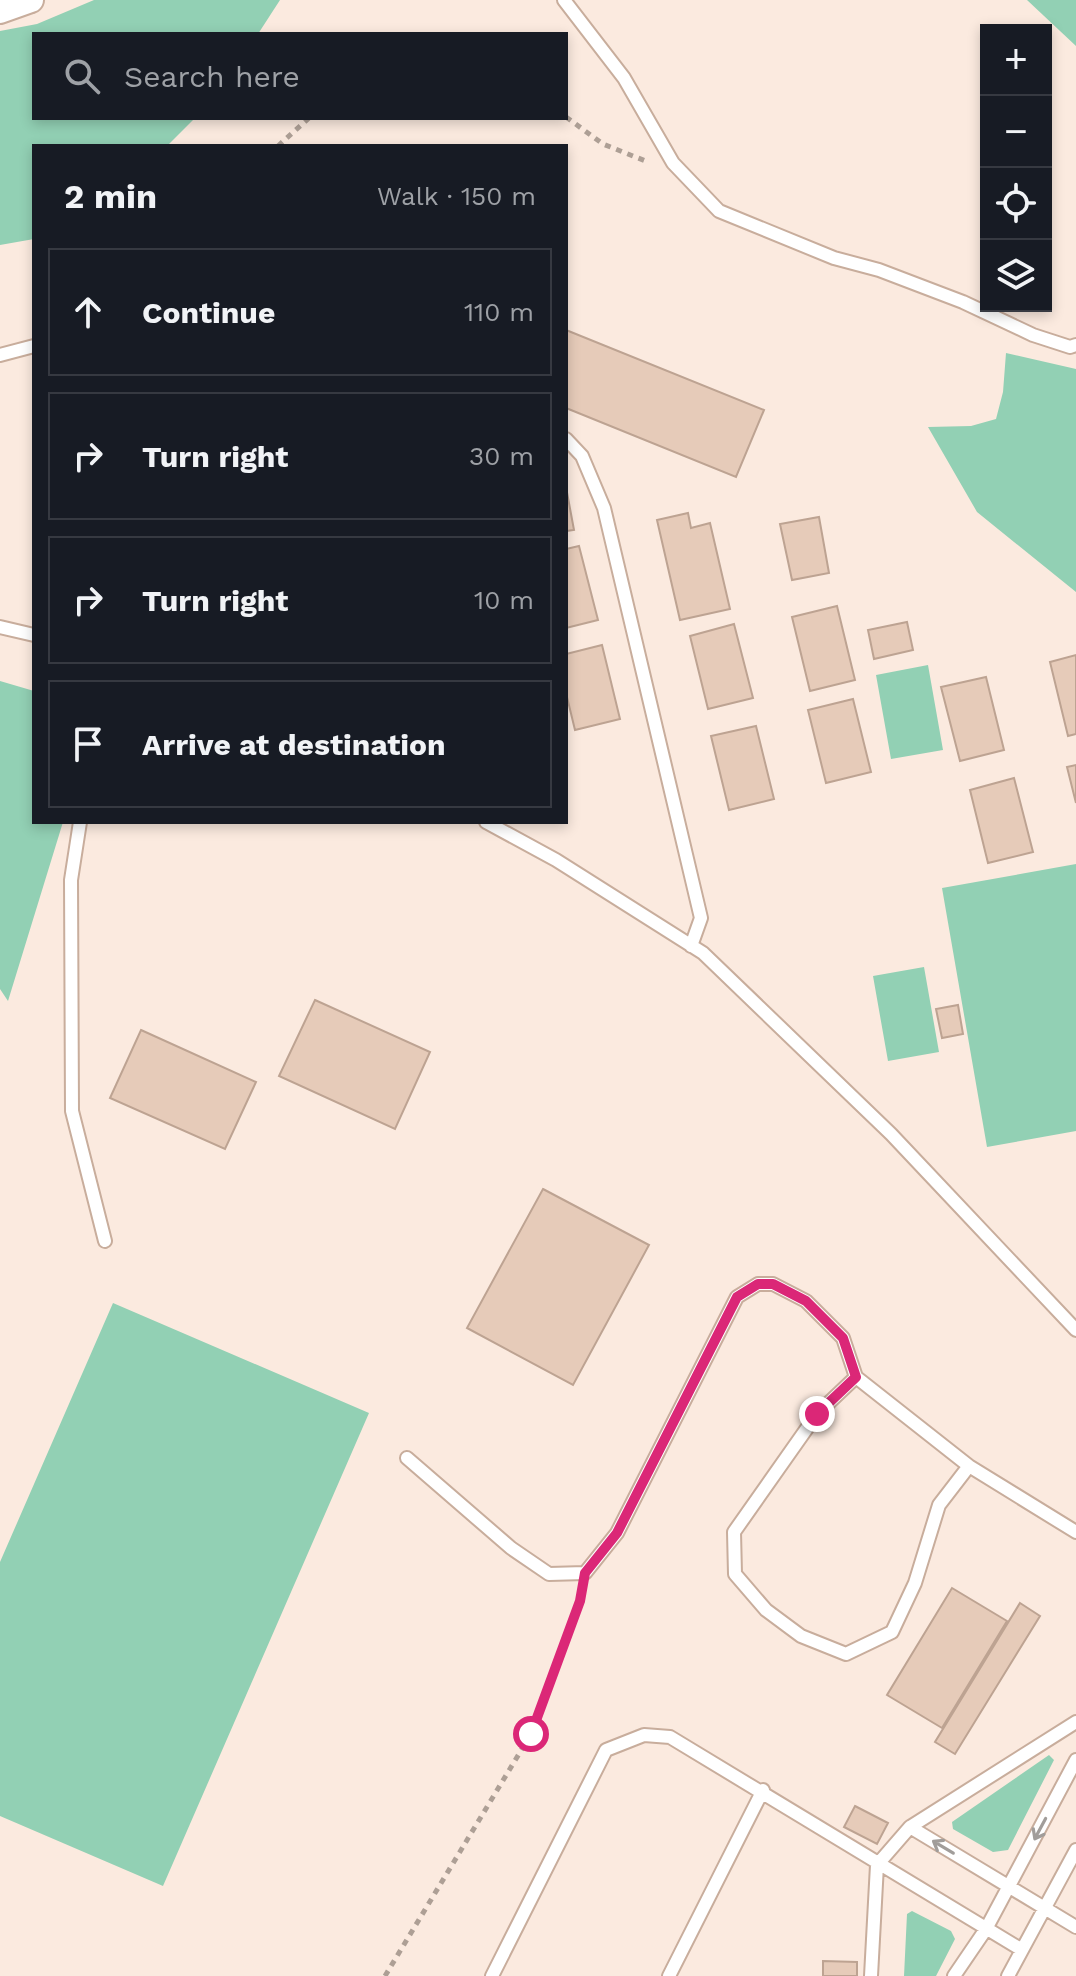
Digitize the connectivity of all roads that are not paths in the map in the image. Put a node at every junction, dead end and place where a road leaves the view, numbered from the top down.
1 (31, 0) edge
2 (564, 0) edge
3 (0, 11) edge
4 (1076, 345) edge
5 (32, 346) edge
6 (0, 354) edge
7 (568, 441) edge
8 (0, 627) edge
9 (32, 635) edge
10 (80, 824) edge
11 (490, 824) edge
12 (691, 946) junction
13 (105, 1241) dead end
14 (1076, 1330) edge
15 (856, 1377) junction
16 (407, 1458) dead end
17 (969, 1466) junction
18 (1076, 1532) edge
19 (1076, 1722) edge
20 (1076, 1760) edge
21 (763, 1790) junction
22 (910, 1827) junction
23 (1076, 1850) edge
24 (877, 1865) junction
25 (1009, 1887) junction
26 (1044, 1910) junction
27 (1076, 1927) edge
28 (986, 1929) junction
29 (1022, 1950) junction
30 (492, 1976) edge
31 (669, 1976) edge
32 (871, 1976) edge
33 (954, 1976) edge
34 (1008, 1976) edge

1 - 3 street
2 - 4 lane
5 - 6 lane
7 - 12 lane
8 - 9 lane
10 - 13 lane
11 - 12 lane
12 - 14 lane
15 - 16 lane
15 - 17 lane
15 - 17 lane
17 - 18 lane
19 - 22 lane
20 -> 25 lane
21 - 24 lane
21 - 30 lane
21 - 31 lane
22 - 24 lane
25 -> 22 lane
23 - 26 lane
24 - 28 lane
24 - 32 lane
25 - 26 lane
25 - 28 lane
26 - 27 lane
26 - 29 lane
28 - 29 lane
28 - 33 lane
29 - 34 lane

